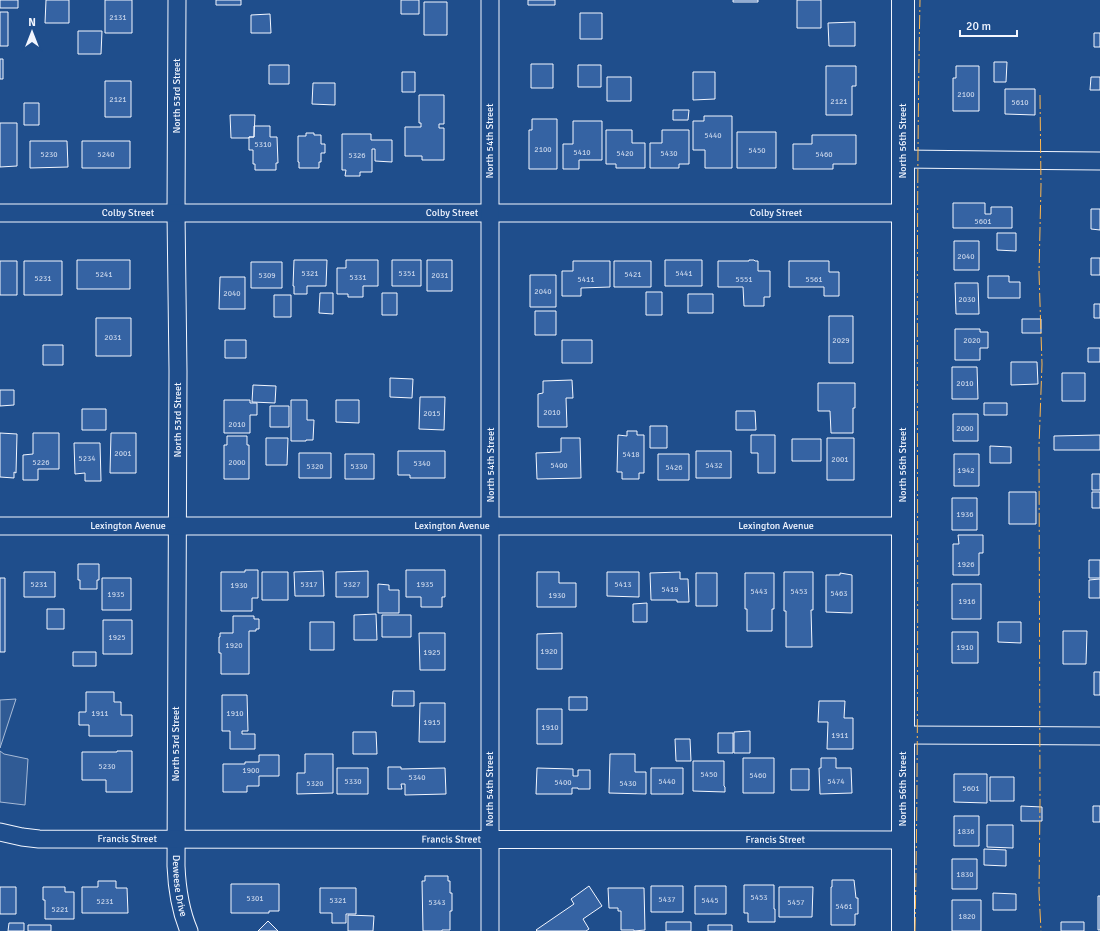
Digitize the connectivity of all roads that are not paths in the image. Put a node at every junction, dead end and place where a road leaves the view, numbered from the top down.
1 (177, 0) edge
2 (490, 0) edge
3 (903, 0) edge
4 (903, 159) junction
5 (1100, 161) edge
6 (176, 213) junction
7 (491, 213) junction
8 (903, 213) junction
9 (0, 214) edge
10 (0, 526) edge
11 (177, 526) junction
12 (491, 526) junction
13 (903, 526) junction
14 (903, 735) junction
15 (1100, 736) edge
16 (0, 832) edge
17 (176, 839) junction
18 (490, 839) junction
19 (903, 840) junction
20 (189, 931) edge
21 (490, 931) edge
22 (903, 931) edge

1 - 6 street, North 53rd Street
2 - 7 street, North 54th Street
3 - 4 main road, North 56th Street
4 - 5 street
4 - 8 main road, North 56th Street
6 - 7 street, Colby Street
6 - 9 street, Colby Street
6 - 11 street, North 53rd Street
7 - 8 street, Colby Street
7 - 12 street, North 54th Street
8 - 13 main road, North 56th Street
10 - 11 street, Lexington Avenue
11 - 12 street, Lexington Avenue
11 - 17 street, North 53rd Street
12 - 13 street, Lexington Avenue
12 - 18 street, North 54th Street
13 - 14 main road, North 56th Street
14 - 15 street
14 - 19 main road, North 56th Street
16 - 17 street, Francis Street
17 - 18 street, Francis Street
17 - 20 street, Deweese Drive
18 - 19 street, Francis Street
18 - 21 street, North 54th Street
19 - 22 main road, North 56th Street

